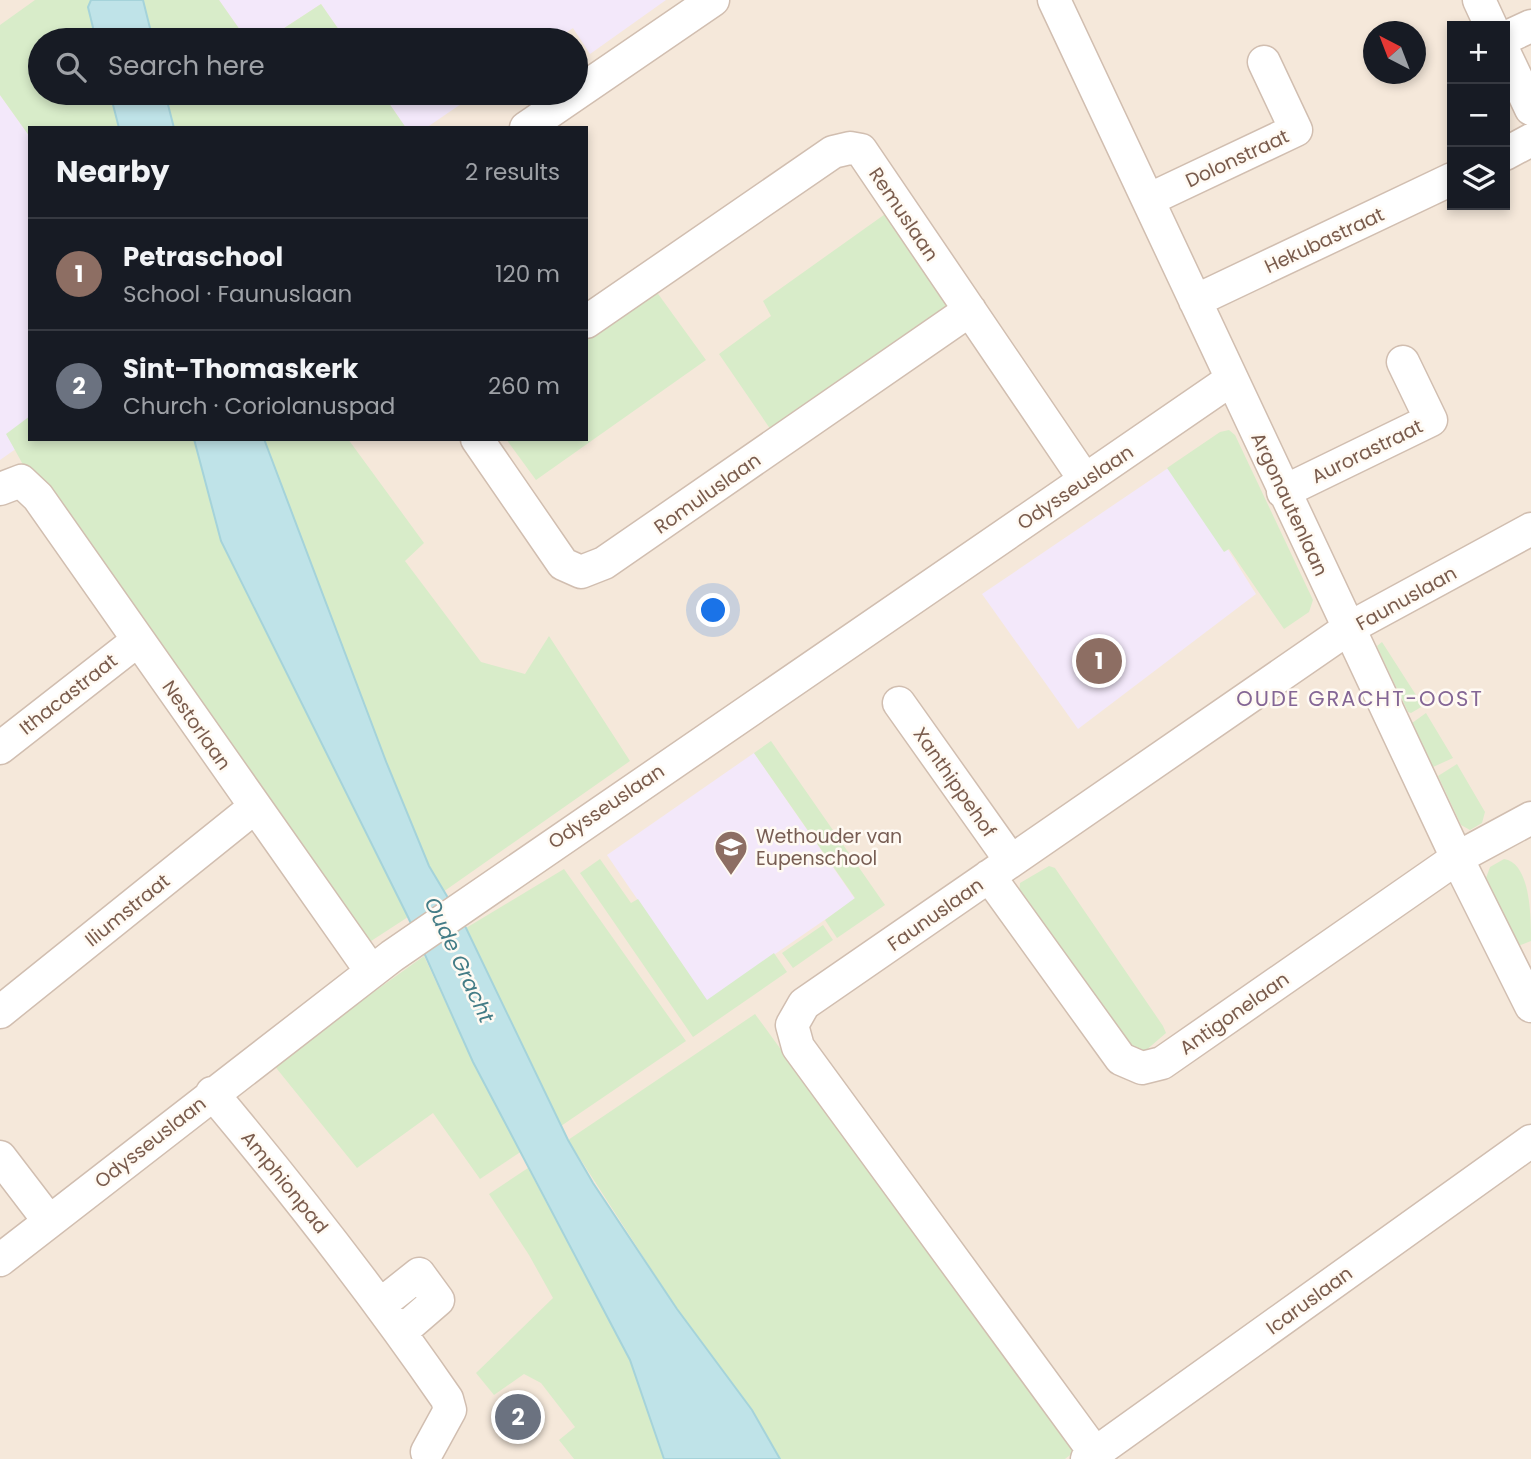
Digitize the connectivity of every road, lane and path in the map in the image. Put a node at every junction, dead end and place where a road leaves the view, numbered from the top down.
1 (713, 0) edge
2 (1054, 0) edge
3 (1479, 0) edge
4 (1489, 21) edge
5 (1531, 26) edge
6 (1510, 36) edge
7 (1264, 62) dead end
8 (1510, 65) edge
9 (588, 86) edge
10 (560, 105) edge
11 (1531, 109) edge
12 (529, 126) edge
13 (1531, 140) edge
14 (1510, 151) edge
15 (1447, 181) edge
16 (1148, 200) junction
17 (1195, 301) junction
18 (970, 310) junction
19 (588, 321) edge
20 (1403, 362) dead end
21 (1232, 379) junction
22 (478, 441) edge
23 (1085, 480) junction
24 (11, 485) edge
25 (1283, 492) junction
26 (1531, 529) edge
27 (1349, 628) junction
28 (137, 640) junction
29 (900, 703) dead end
30 (0, 748) edge
31 (255, 807) junction
32 (1531, 818) edge
33 (1457, 858) junction
34 (1000, 869) junction
35 (371, 971) junction
36 (1531, 1006) edge
37 (0, 1012) edge
38 (212, 1093) junction
39 (1531, 1141) edge
40 (0, 1157) edge
41 (50, 1221) junction
42 (0, 1260) edge
43 (380, 1305) junction
44 (401, 1332) junction
45 (1091, 1456) edge
46 (426, 1457) edge

1 - 9 street
2 - 16 street, Argonautenlaan
3 - 4 street
5 - 6 street
7 - 16 street, Dolonstraat
8 - 11 street
10 - 12 street
13 - 14 street
15 - 17 street, Hekubastraat
16 - 17 street, Argonautenlaan
17 - 21 street, Argonautenlaan
18 - 19 street, Remuslaan
18 - 22 street, Romuluslaan
18 - 23 street, Remuslaan
20 - 25 street, Aurorastraat
21 - 23 street, Odysseuslaan
21 - 25 street, Argonautenlaan
23 - 35 street, Odysseuslaan
24 - 28 street, Nestorlaan
25 - 27 street, Argonautenlaan
26 - 27 street, Faunuslaan
27 - 33 street, Argonautenlaan
27 - 34 street, Faunuslaan
28 - 30 street, Ithacastraat
28 - 31 street, Nestorlaan
29 - 34 street, Xanthippehof
31 - 35 street, Nestorlaan
31 - 37 street, Iliumstraat
32 - 33 street, Antigonelaan
33 - 34 street, Antigonelaan
33 - 36 street, Argonautenlaan
34 - 45 street, Faunuslaan
35 - 38 street, Odysseuslaan
38 - 41 street, Odysseuslaan
38 - 43 street, Amphionpad
39 - 45 street, Icaruslaan
40 - 41 street
41 - 42 street, Odysseuslaan
43 - 44 street, Amphionpad
43 - 44 street
44 - 46 street, Amphionpad

